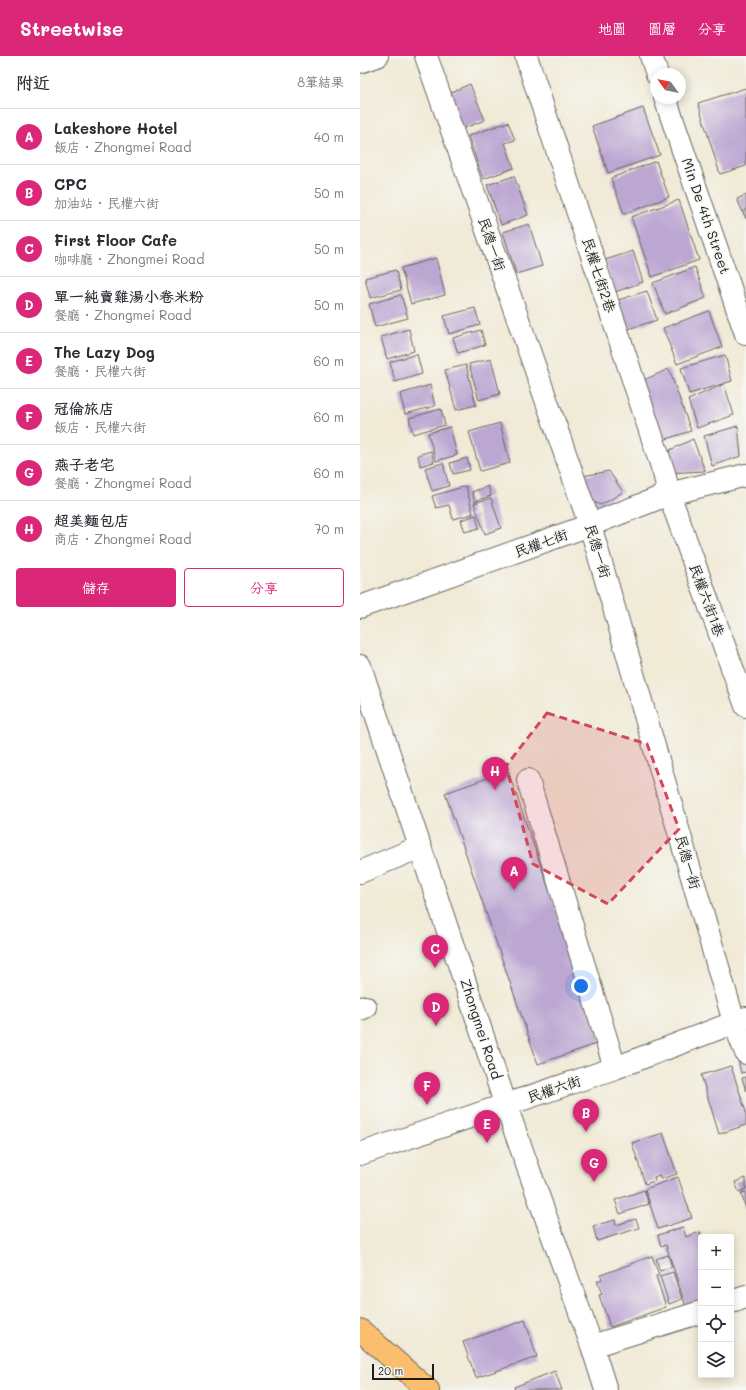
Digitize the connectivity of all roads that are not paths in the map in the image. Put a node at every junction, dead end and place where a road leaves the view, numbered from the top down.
1 (377, 56) edge
2 (426, 56) edge
3 (526, 56) edge
4 (651, 56) edge
5 (360, 62) edge
6 (655, 68) edge
7 (668, 104) edge
8 (746, 334) edge
9 (746, 475) edge
10 (669, 494) junction
11 (590, 525) junction
12 (360, 607) edge
13 (360, 666) edge
14 (746, 706) edge
15 (528, 780) dead end
16 (420, 847) junction
17 (360, 872) edge
18 (740, 1020) edge
19 (746, 1053) edge
20 (615, 1068) junction
21 (506, 1106) junction
22 (360, 1154) edge
23 (746, 1297) edge
24 (734, 1301) edge
25 (698, 1313) edge
26 (360, 1330) edge
27 (592, 1346) junction
28 (428, 1390) edge
29 (606, 1390) edge

1 - 5 street
2 - 11 street, 民德一街
3 - 10 street, 民權七街2巷
4 - 6 street
7 - 8 street, Min De 4th Street
9 - 10 street, 民權七街
10 - 11 street, 民權七街
10 - 14 street, 民權六街1巷
11 - 12 street, 民權七街
11 - 18 street, 民德一街
13 - 16 street, Zhongmei Road
15 - 20 street
16 - 17 street
16 - 21 street, Zhongmei Road
18 - 19 street, 民德一街
18 - 20 street, 民權六街
20 - 21 street, 民權六街
21 - 22 street, 民權六街
21 - 27 street, Zhongmei Road
23 - 24 street
25 - 27 street
26 - 28 main road
27 - 29 street, Zhongmei Road

